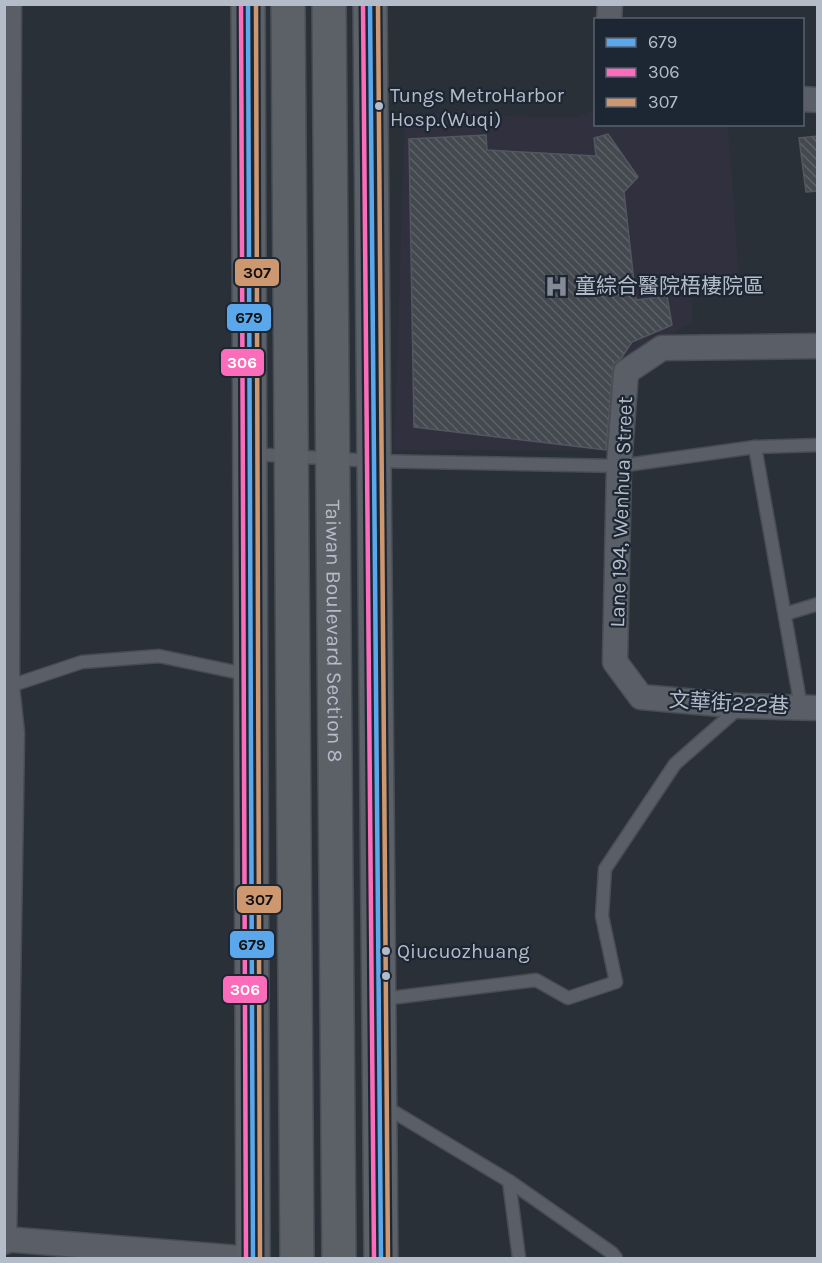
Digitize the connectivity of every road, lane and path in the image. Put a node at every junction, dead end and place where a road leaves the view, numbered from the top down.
1 (9, 4) edge
2 (248, 4) edge
3 (288, 4) edge
4 (329, 4) edge
5 (370, 4) edge
6 (7, 86) edge
7 (6, 334) edge
8 (818, 346) edge
9 (818, 444) edge
10 (754, 447) junction
11 (6, 451) edge
12 (249, 454) junction
13 (291, 456) junction
14 (333, 458) junction
15 (375, 460) junction
16 (619, 466) junction
17 (818, 604) edge
18 (785, 614) junction
19 (251, 675) junction
20 (7, 687) junction
21 (641, 697) joint
22 (742, 706) junction
23 (809, 708) edge
24 (8, 733) edge
25 (380, 999) junction
26 (379, 1103) junction
27 (509, 1181) junction
28 (5, 1240) edge
29 (238, 1258) edge
30 (254, 1258) edge
31 (297, 1258) edge
32 (339, 1258) edge
33 (381, 1258) edge
34 (519, 1258) edge
35 (616, 1258) edge

1 - 6 street
2 - 12 main road
3 - 13 main road, Taiwan Boulevard Section 8
4 - 14 main road, Taiwan Boulevard Section 8
5 - 15 main road, Taiwan Boulevard Section 8
6 - 7 street
7 - 11 street
8 - 16 street, Lane 194, Wenhua Street
9 - 10 lane
10 - 16 lane
10 - 18 lane
11 - 20 street
12 - 13 lane
12 - 19 main road
13 - 14 lane
13 - 31 main road, Taiwan Boulevard Section 8
14 - 15 lane
14 - 32 main road, Taiwan Boulevard Section 8
15 - 16 lane
15 - 25 main road, Taiwan Boulevard Section 8
16 - 21 street, Lane 194, Wenhua Street
17 - 18 lane
18 - 23 lane
19 - 20 lane
19 - 30 main road
20 - 24 street
21 - 22 street, 文華街222巷
22 - 23 street, 文華街222巷
22 - 25 lane
24 - 28 street
25 - 26 main road, Taiwan Boulevard Section 8
26 - 27 lane
26 - 33 main road, Taiwan Boulevard Section 8
27 - 34 lane
27 - 35 lane
28 - 29 street

